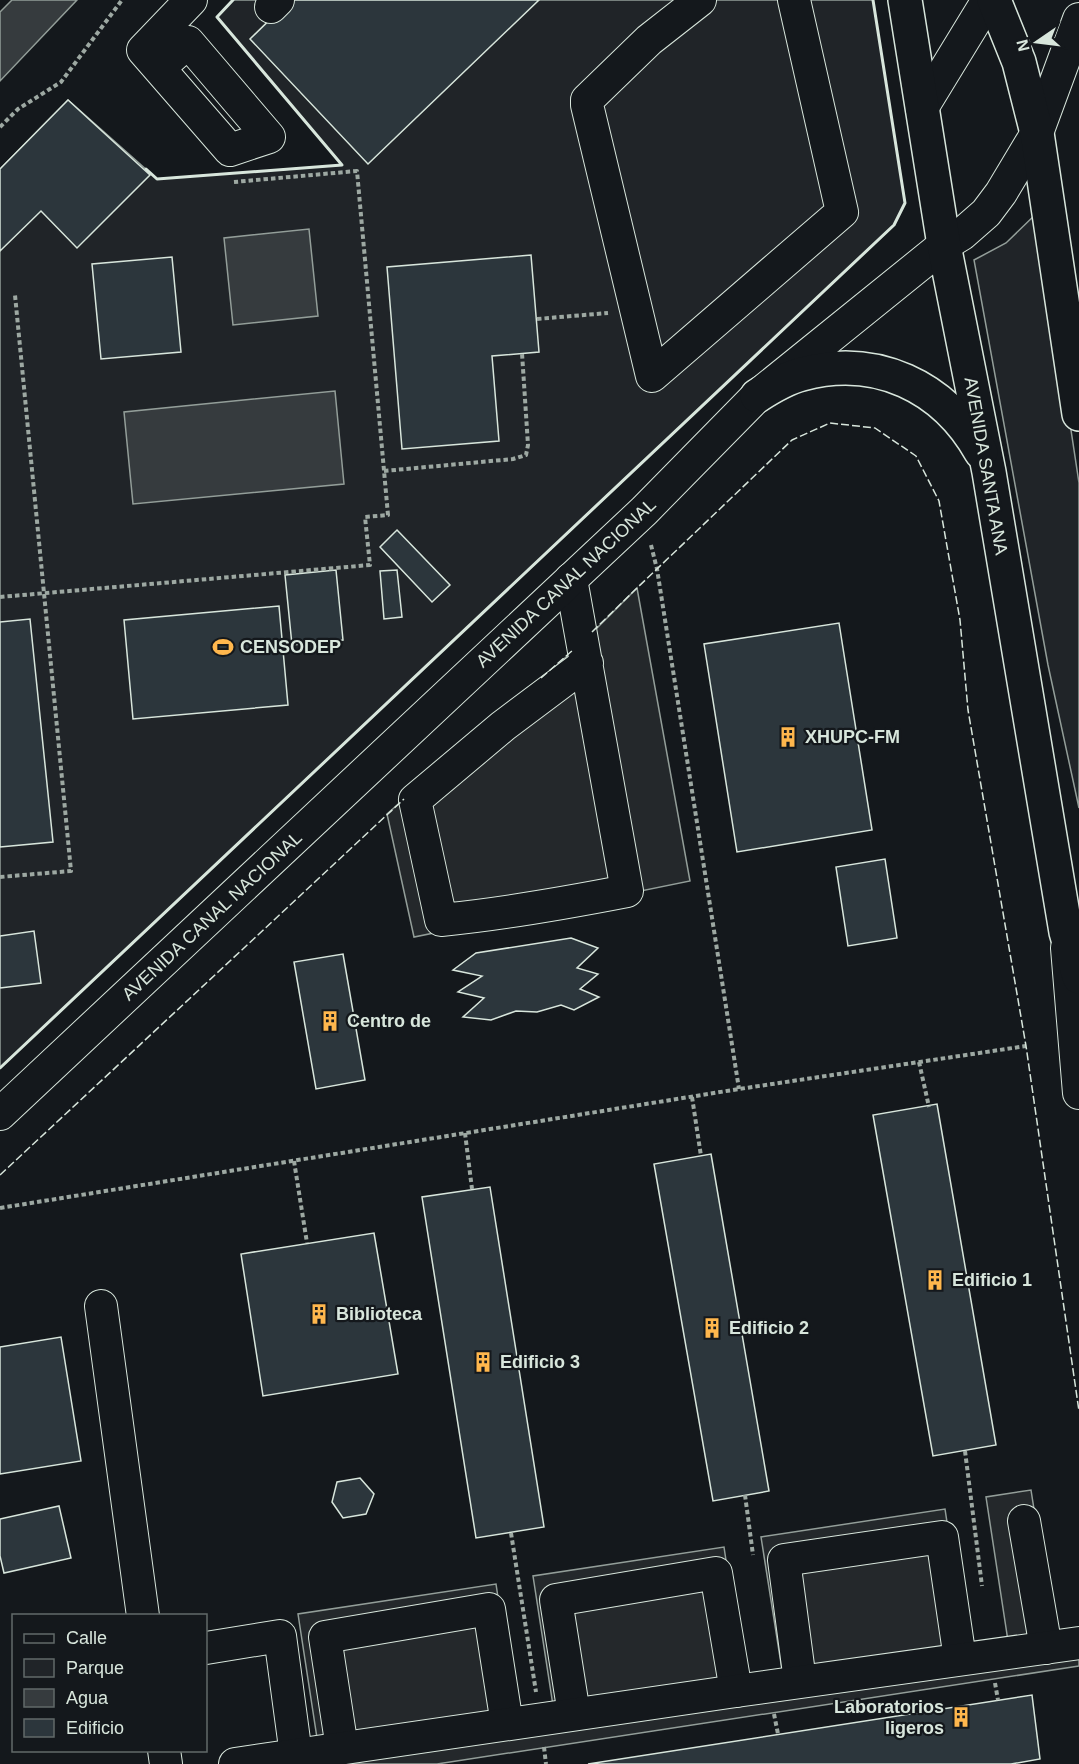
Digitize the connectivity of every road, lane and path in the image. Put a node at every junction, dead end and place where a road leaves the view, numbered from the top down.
1 (122, 0) edge
2 (191, 0) edge
3 (700, 0) edge
4 (794, 0) edge
5 (905, 0) edge
6 (988, 0) edge
7 (994, 0) edge
8 (1079, 19) edge
9 (159, 68) junction
10 (922, 108) junction
11 (0, 127) edge
12 (1037, 133) junction
13 (230, 150) junction
14 (944, 245) junction
15 (15, 295) dead end
16 (636, 311) junction
17 (537, 319) dead end
18 (522, 353) dead end
19 (1077, 392) edge
20 (757, 396) junction
21 (384, 471) junction
22 (990, 472) junction
23 (644, 511) junction
24 (571, 579) junction
25 (44, 594) junction
26 (0, 597) edge
27 (587, 663) junction
28 (0, 878) edge
29 (1066, 932) junction
30 (1079, 977) edge
31 (1026, 1047) dead end
32 (920, 1062) junction
33 (739, 1089) junction
34 (1079, 1093) edge
35 (692, 1097) junction
36 (929, 1107) dead end
37 (0, 1114) edge
38 (465, 1133) junction
39 (701, 1156) dead end
40 (294, 1161) junction
41 (472, 1189) dead end
42 (0, 1208) edge
43 (307, 1243) dead end
44 (100, 1306) dead end
45 (965, 1451) dead end
46 (1024, 1521) dead end
47 (511, 1533) dead end
48 (982, 1587) dead end
49 (143, 1614) edge
50 (1079, 1643) edge
51 (207, 1648) edge
52 (1047, 1648) junction
53 (991, 1655) junction
54 (960, 1659) junction
55 (800, 1681) junction
56 (736, 1690) junction
57 (998, 1700) dead end
58 (574, 1714) junction
59 (541, 1719) junction
60 (507, 1724) junction
61 (342, 1748) junction
62 (296, 1755) junction
63 (235, 1764) edge
64 (546, 1764) edge

1 - 11 path
2 - 9 street
3 - 16 street
4 - 16 street
5 - 10 main road, AVENIDA SANTA ANA
6 - 10 street
7 - 12 main road
8 - 12 street, AVENIDA CANAL NACIONAL
9 - 13 street
9 - 13 street
10 - 14 main road, AVENIDA SANTA ANA
12 - 14 street, AVENIDA CANAL NACIONAL
12 - 19 main road
13 - 21 path
14 - 20 street, AVENIDA CANAL NACIONAL
14 - 22 main road, AVENIDA SANTA ANA
15 - 25 path
16 - 17 path
18 - 21 path
20 - 22 main road
20 - 23 street, AVENIDA CANAL NACIONAL
21 - 25 path
22 - 29 main road, AVENIDA SANTA ANA
23 - 24 street, AVENIDA CANAL NACIONAL
23 - 33 path
24 - 27 street
24 - 37 street, AVENIDA CANAL NACIONAL
25 - 26 path
25 - 28 path
27 - 27 street
29 - 30 main road, AVENIDA SANTA ANA
29 - 34 street, AVENIDA SANTA ANA
31 - 32 path
32 - 33 path
32 - 36 path
33 - 35 path
35 - 38 path
35 - 39 path
38 - 40 path
38 - 41 path
40 - 42 path
40 - 43 path
44 - 49 street
45 - 48 path
46 - 52 street
47 - 59 path
50 - 52 street
51 - 62 street
52 - 53 street
53 - 54 street
53 - 57 path
54 - 55 street
54 - 55 street
55 - 56 street
56 - 58 street
56 - 58 street
58 - 59 street
59 - 60 street
59 - 64 path
60 - 61 street
60 - 61 street
61 - 62 street
62 - 63 street

